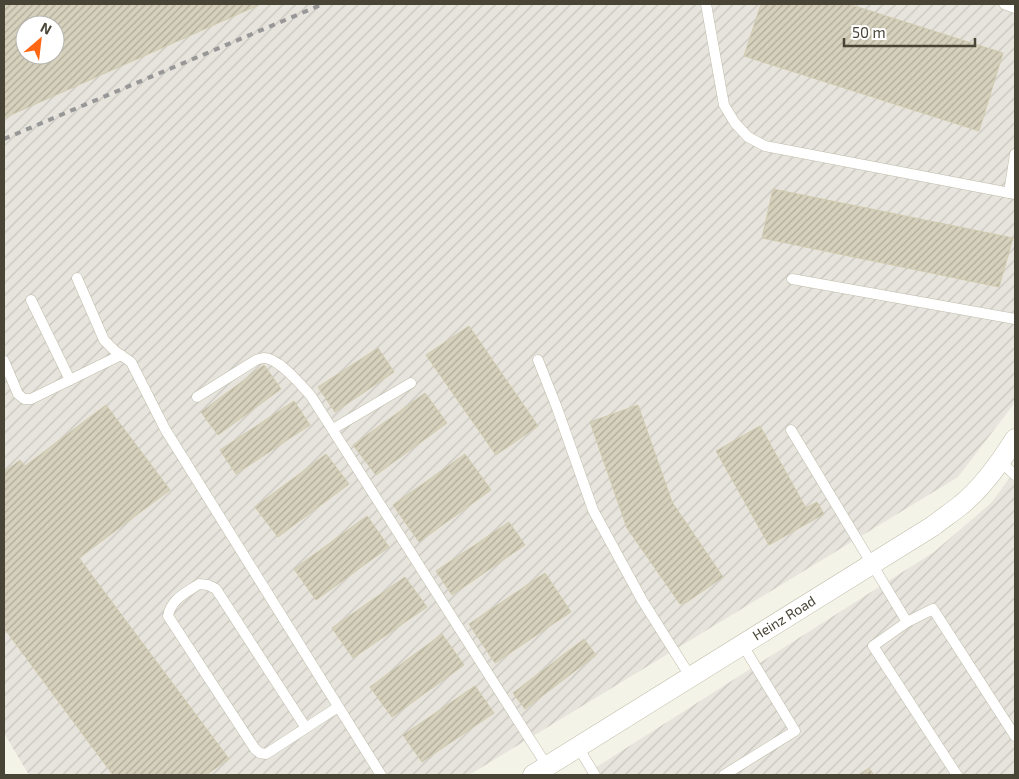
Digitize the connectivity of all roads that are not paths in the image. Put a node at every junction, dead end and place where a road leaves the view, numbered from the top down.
1 (706, 4) edge
2 (1004, 4) edge
3 (1015, 8) edge
4 (1015, 154) edge
5 (1012, 194) edge
6 (76, 278) dead end
7 (792, 279) dead end
8 (31, 300) dead end
9 (1015, 319) edge
10 (122, 356) junction
11 (538, 360) dead end
12 (4, 361) edge
13 (70, 380) junction
14 (411, 383) dead end
15 (197, 397) dead end
16 (333, 428) junction
17 (791, 430) dead end
18 (1015, 439) edge
19 (1008, 468) edge
20 (872, 564) junction
21 (907, 622) junction
22 (742, 644) junction
23 (690, 676) junction
24 (338, 707) junction
25 (306, 728) junction
26 (1015, 736) edge
27 (578, 747) junction
28 (540, 771) edge
29 (381, 775) edge
30 (595, 775) edge
31 (724, 775) edge
32 (957, 775) edge

1 - 5 lane
2 - 3 lane
4 - 5 lane
6 - 10 lane
7 - 9 lane
8 - 13 lane
10 - 13 lane
10 - 24 lane
11 - 23 lane
12 - 13 lane
14 - 16 lane
15 - 16 lane
16 - 28 lane
17 - 20 lane
18 - 19 street, Heinz Road
19 - 20 street, Heinz Road
20 - 21 lane
20 - 22 street, Heinz Road
21 - 26 lane
21 - 32 lane
22 - 23 street, Heinz Road
22 - 31 lane
23 - 27 street, Heinz Road
24 - 25 lane
24 - 29 lane
25 - 25 lane
27 - 28 street, Heinz Road
27 - 30 lane

